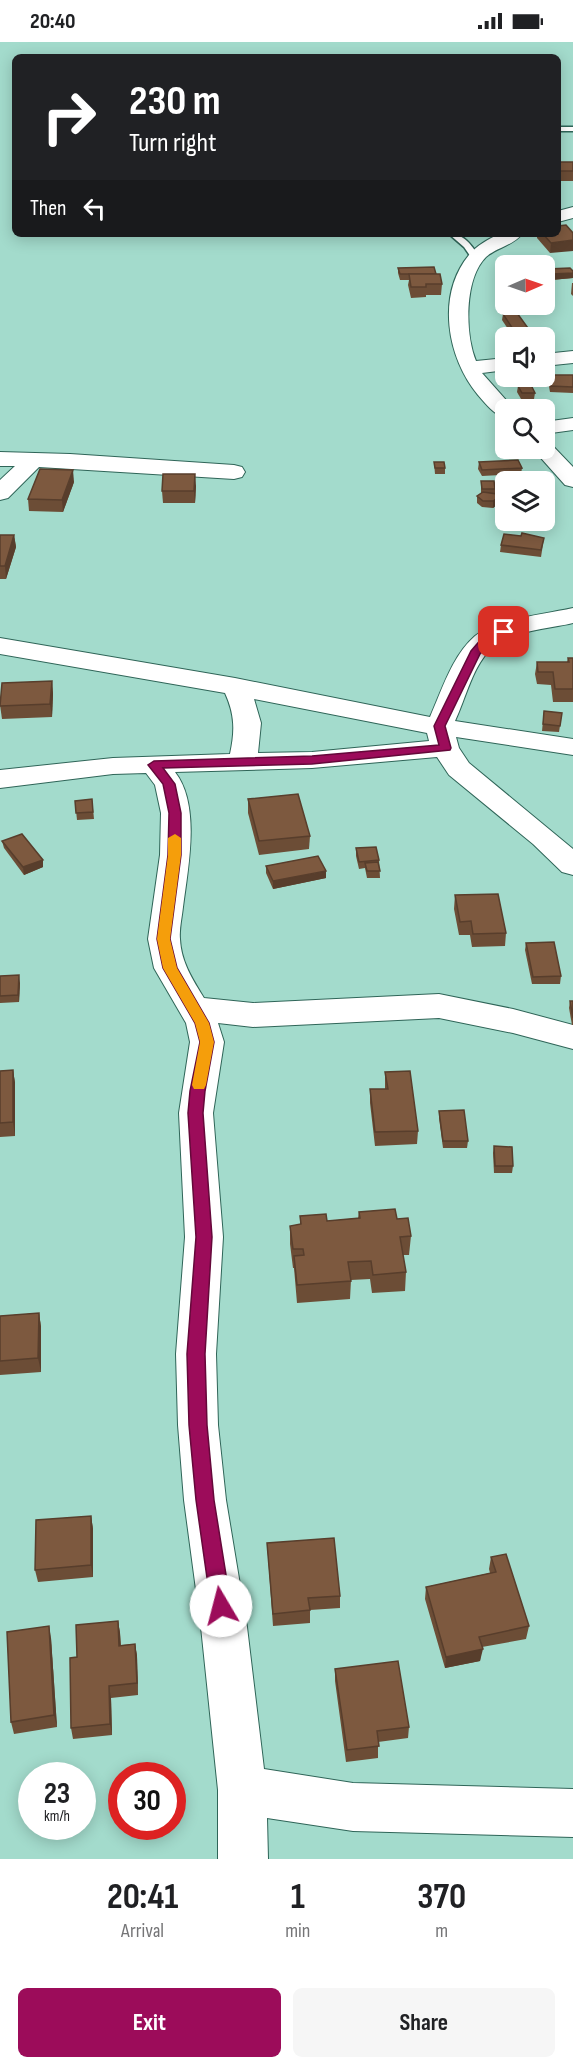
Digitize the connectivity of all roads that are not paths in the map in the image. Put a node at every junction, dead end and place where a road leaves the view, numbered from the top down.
1 (457, 237) edge
2 (507, 237) edge
3 (476, 258) junction
4 (573, 357) edge
5 (555, 359) edge
6 (495, 365) edge
7 (469, 368) junction
8 (495, 399) edge
9 (573, 424) edge
10 (555, 426) edge
11 (0, 459) edge
12 (553, 459) edge
13 (33, 460) junction
14 (234, 472) dead end
15 (573, 480) edge
16 (0, 493) edge
17 (573, 615) edge
18 (0, 646) edge
19 (235, 686) junction
20 (442, 737) junction
21 (573, 747) edge
22 (242, 762) junction
23 (154, 765) junction
24 (0, 779) edge
25 (573, 865) edge
26 (194, 1009) junction
27 (573, 1037) edge
28 (242, 1790) junction
29 (573, 1813) edge
30 (243, 1859) edge

1 - 3 lane
2 - 3 street
3 - 7 street
4 - 5 street
6 - 7 street
7 - 8 street
9 - 10 street
11 - 13 street
12 - 15 street
13 - 14 street
13 - 16 street
17 - 20 street
18 - 19 street
19 - 20 street
19 - 22 street
20 - 21 street
20 - 22 street
20 - 25 street
22 - 23 street
23 - 24 street
23 - 26 street
26 - 27 street
26 - 28 street
28 - 29 street
28 - 30 street

